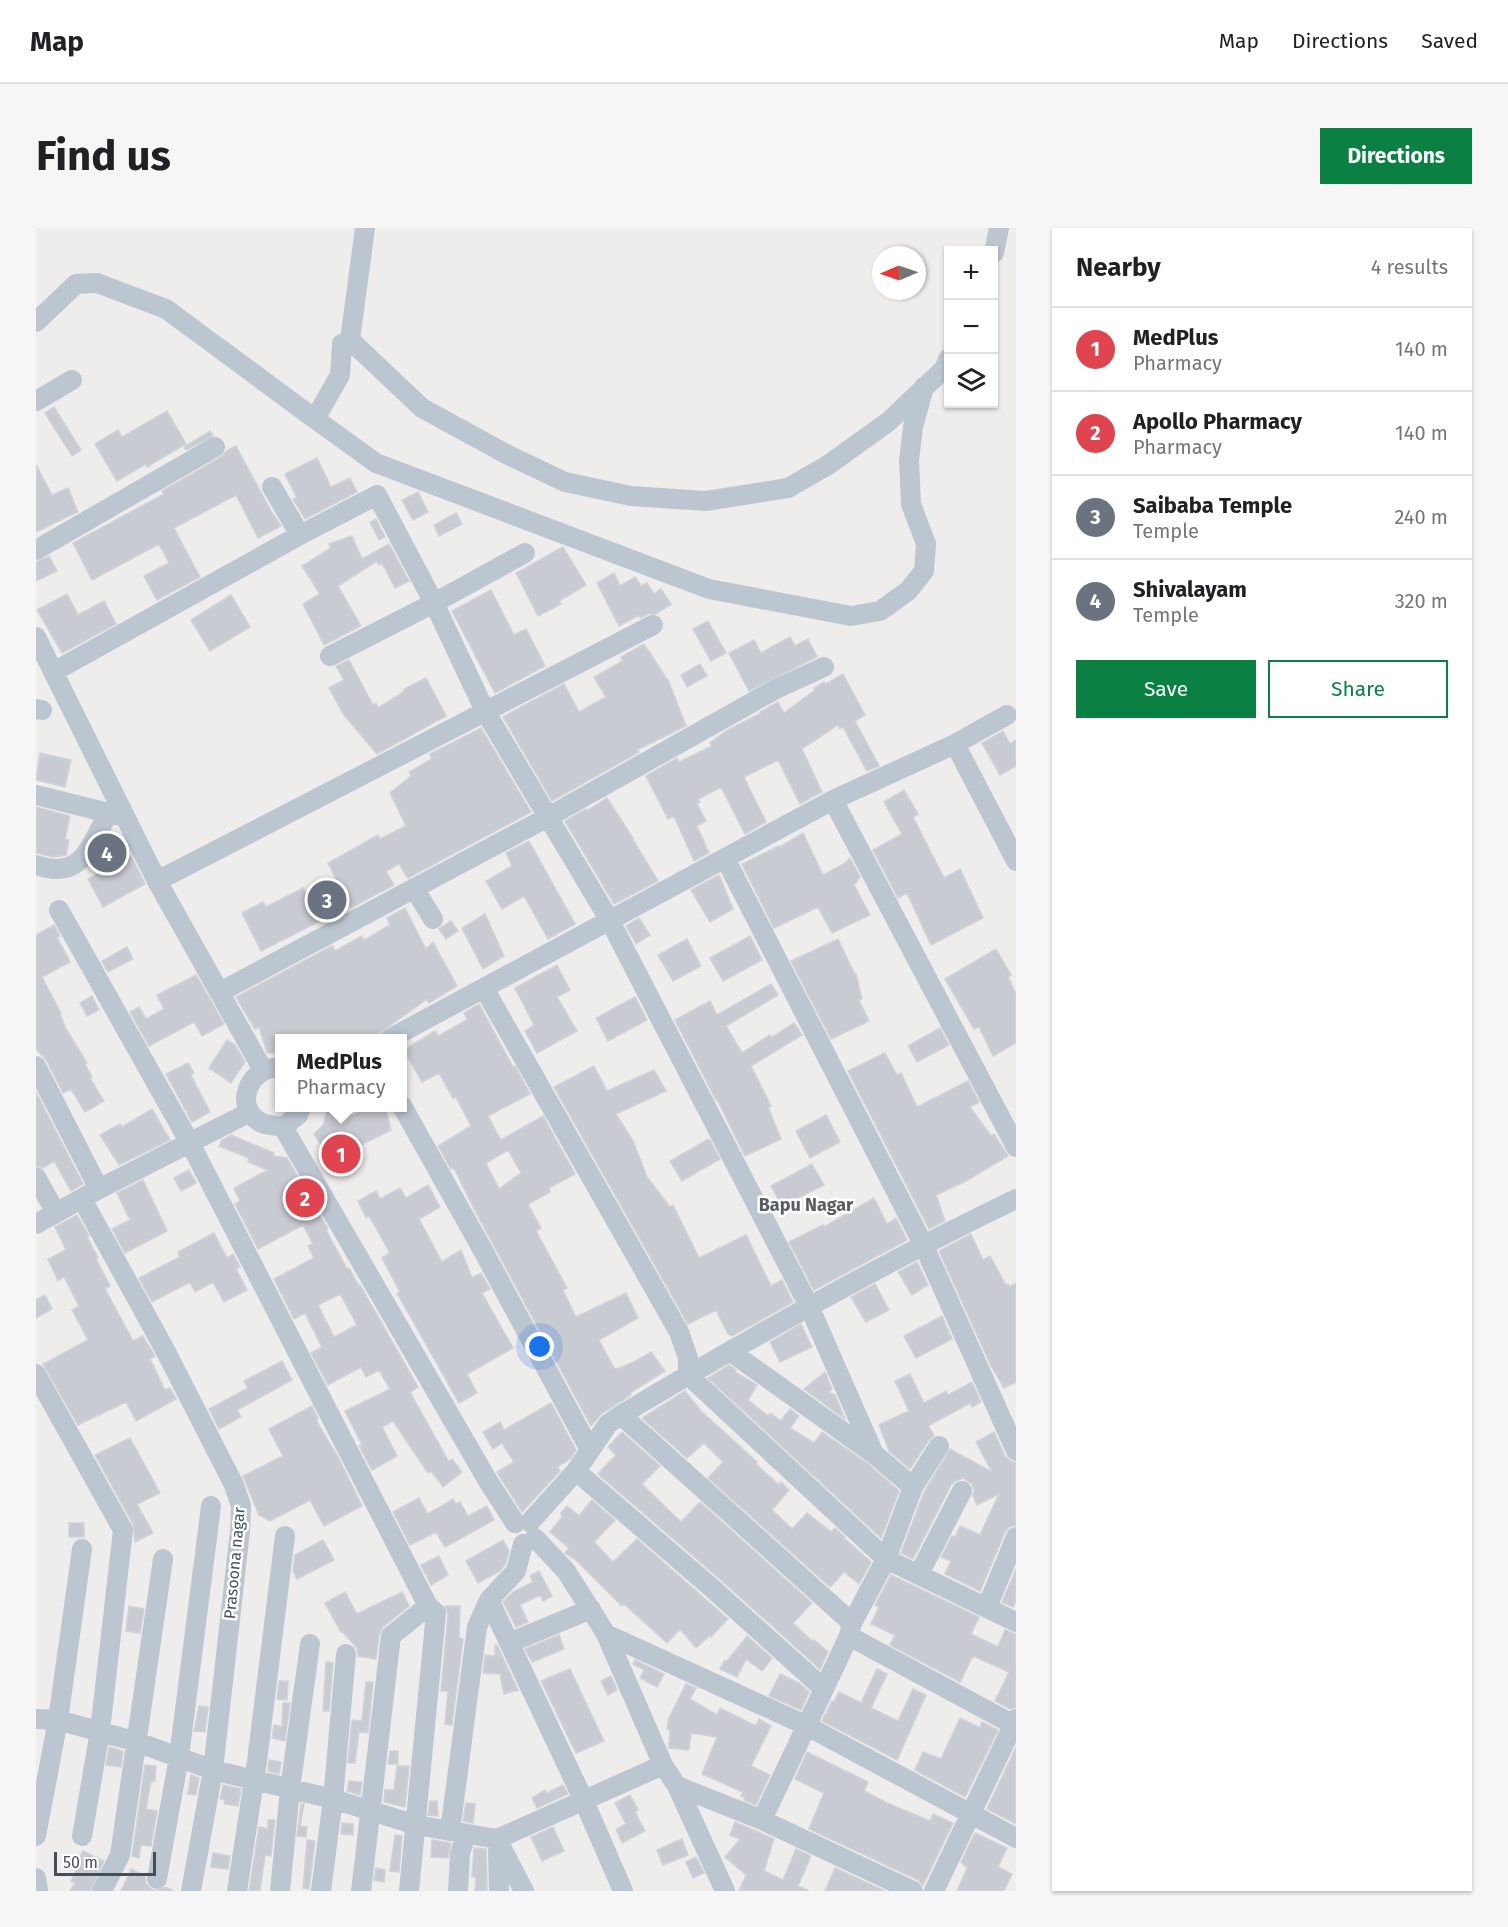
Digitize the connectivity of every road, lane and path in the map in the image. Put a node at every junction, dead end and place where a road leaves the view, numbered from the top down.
1 (365, 228) edge
2 (999, 228) edge
3 (995, 246) edge
4 (36, 322) edge
5 (351, 340) junction
6 (944, 369) edge
7 (72, 380) dead end
8 (924, 387) junction
9 (36, 401) edge
10 (315, 419) junction
11 (214, 447) dead end
12 (272, 487) dead end
13 (300, 535) junction
14 (36, 550) edge
15 (525, 553) dead end
16 (434, 603) junction
17 (653, 625) dead end
18 (36, 637) edge
19 (330, 656) dead end
20 (824, 667) dead end
21 (55, 671) junction
22 (485, 711) junction
23 (1006, 715) dead end
24 (955, 744) junction
25 (36, 795) edge
26 (833, 800) junction
27 (116, 815) junction
28 (548, 817) junction
29 (726, 860) junction
30 (1016, 861) edge
31 (36, 865) edge
32 (157, 881) junction
33 (414, 888) junction
34 (59, 910) dead end
35 (433, 919) dead end
36 (610, 921) junction
37 (485, 990) junction
38 (220, 992) junction
39 (400, 1034) edge
40 (36, 1066) edge
41 (271, 1069) edge
42 (250, 1112) junction
43 (300, 1112) edge
44 (405, 1112) edge
45 (283, 1127) junction
46 (190, 1143) junction
47 (1016, 1147) edge
48 (36, 1177) edge
49 (91, 1194) junction
50 (1016, 1199) edge
51 (56, 1213) junction
52 (36, 1224) edge
53 (923, 1244) junction
54 (808, 1306) junction
55 (731, 1352) junction
56 (36, 1374) edge
57 (688, 1375) junction
58 (621, 1415) junction
59 (939, 1446) dead end
60 (590, 1450) junction
61 (1016, 1451) edge
62 (874, 1454) junction
63 (576, 1471) junction
64 (913, 1487) junction
65 (962, 1491) dead end
66 (211, 1506) dead end
67 (526, 1532) junction
68 (285, 1536) dead end
69 (1016, 1537) edge
70 (82, 1549) dead end
71 (886, 1558) junction
72 (163, 1559) dead end
73 (919, 1574) junction
74 (489, 1600) junction
75 (428, 1606) junction
76 (987, 1607) junction
77 (591, 1610) junction
78 (1016, 1622) edge
79 (850, 1629) junction
80 (606, 1634) junction
81 (509, 1643) junction
82 (310, 1644) dead end
83 (346, 1654) dead end
84 (823, 1688) junction
85 (36, 1719) edge
86 (58, 1720) junction
87 (1015, 1724) edge
88 (805, 1725) junction
89 (100, 1731) junction
90 (137, 1742) junction
91 (179, 1757) junction
92 (663, 1765) junction
93 (213, 1770) junction
94 (255, 1780) junction
95 (677, 1786) junction
96 (290, 1789) junction
97 (333, 1799) junction
98 (584, 1801) junction
99 (370, 1812) junction
100 (970, 1814) junction
101 (762, 1820) junction
102 (416, 1825) junction
103 (458, 1832) junction
104 (36, 1836) edge
105 (82, 1836) dead end
106 (1016, 1838) edge
107 (497, 1839) junction
108 (36, 1878) edge
109 (157, 1879) dead end
110 (38, 1891) edge
111 (102, 1891) edge
112 (192, 1891) edge
113 (237, 1891) edge
114 (280, 1891) edge
115 (321, 1891) edge
116 (361, 1891) edge
117 (409, 1891) edge
118 (458, 1891) edge
119 (500, 1891) edge
120 (524, 1891) edge
121 (623, 1891) edge
122 (725, 1891) edge
123 (913, 1891) edge
124 (934, 1891) edge

1 - 5 street
2 - 3 street
4 - 10 street
5 - 8 street
5 - 10 street
6 - 8 street
7 - 9 street
8 - 10 street
11 - 14 street
12 - 13 street
13 - 16 street
13 - 21 street
15 - 16 street
16 - 19 street
16 - 22 street
17 - 22 street
18 - 21 street
20 - 28 street
21 - 27 street
22 - 28 street
22 - 32 street
23 - 24 street
24 - 26 street
24 - 30 street
25 - 27 street
26 - 29 street
26 - 47 street
27 - 31 street
27 - 32 street
28 - 33 street
28 - 36 street
29 - 36 street
29 - 53 street
32 - 38 street
33 - 35 street
33 - 38 street
34 - 46 street
36 - 37 street
36 - 54 street
37 - 39 street
37 - 57 street
38 - 41 street
40 - 49 street, Prasoona nagar
41 - 42 street
42 - 45 street
42 - 46 street
43 - 45 street
44 - 60 street
45 - 67 street
46 - 49 street
46 - 75 street
48 - 51 street
49 - 51 street
49 - 93 street, Prasoona nagar
50 - 53 street
51 - 52 street
53 - 54 street
53 - 61 street
54 - 55 street
54 - 62 street
55 - 57 street
55 - 62 street
56 - 89 street
57 - 58 street
57 - 71 street
58 - 60 street
58 - 79 street
59 - 64 street
60 - 63 street
62 - 64 street
63 - 67 street
63 - 84 street
64 - 71 street
65 - 73 street
66 - 91 street
67 - 74 street
67 - 77 street
68 - 94 street
69 - 76 street
70 - 86 street
71 - 73 street
71 - 79 street
72 - 90 street
73 - 76 street
74 - 81 street
74 - 103 street
75 - 99 street
75 - 102 street
76 - 78 street
77 - 80 street
77 - 81 street
79 - 84 street
79 - 87 street
80 - 88 street
80 - 92 street
81 - 98 street
82 - 96 street
83 - 97 street
84 - 88 street
85 - 86 street
86 - 89 street
86 - 104 street
87 - 100 street
88 - 100 street
88 - 101 street
89 - 90 street
89 - 105 street
90 - 91 street
90 - 111 street
91 - 93 street
91 - 109 street
92 - 95 street
92 - 98 street
93 - 94 street
93 - 112 street, Prasoona nagar
94 - 96 street
94 - 113 street
95 - 101 street
95 - 122 street
96 - 97 street
96 - 114 street
97 - 99 street
97 - 115 street
98 - 107 street
98 - 121 street
99 - 102 street
99 - 116 street
100 - 106 street
100 - 124 street
101 - 123 street
102 - 103 street
102 - 117 street
103 - 107 street
103 - 118 street
107 - 119 street
107 - 120 street
108 - 110 street

